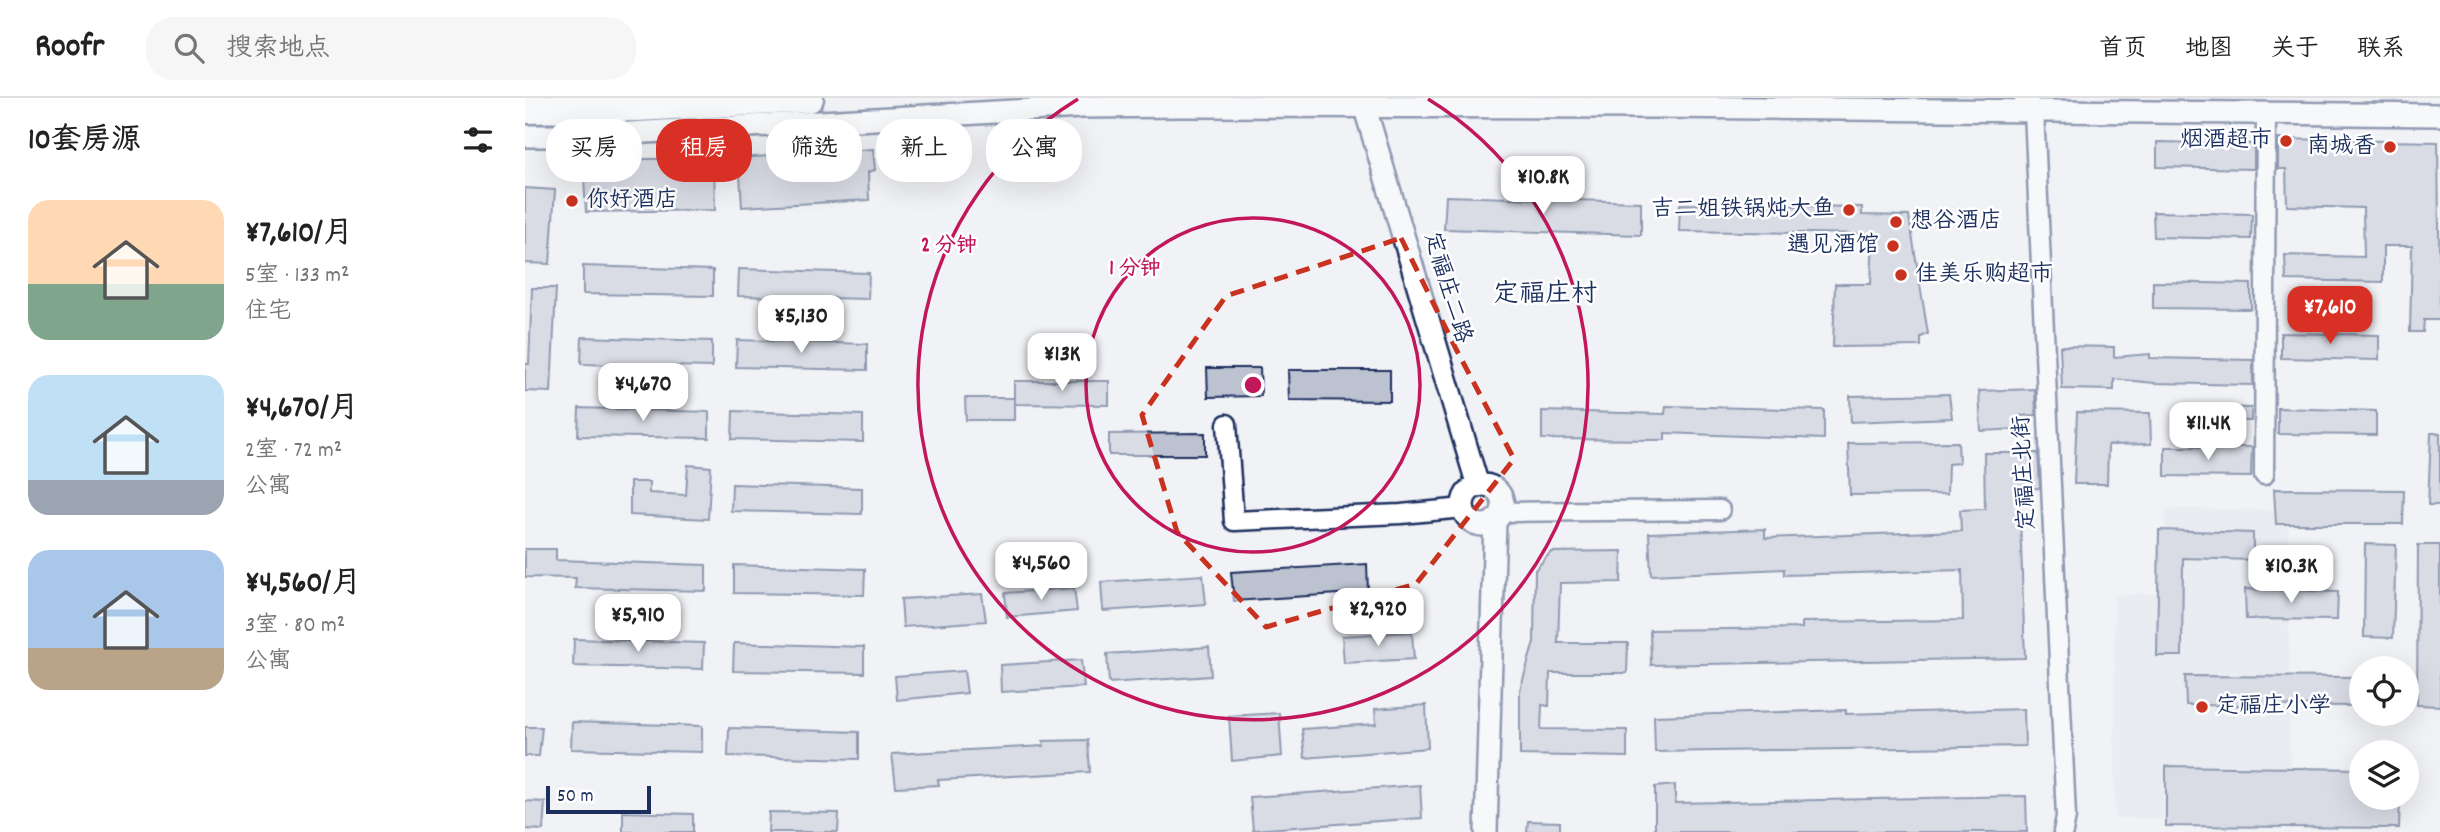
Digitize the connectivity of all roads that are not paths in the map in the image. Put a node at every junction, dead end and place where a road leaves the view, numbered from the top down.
1 (809, 98) edge
2 (2029, 104) edge
3 (1364, 105) junction
4 (525, 109) edge
5 (2266, 113) junction
6 (2440, 115) edge
7 (525, 136) edge
8 (1227, 424) dead end
9 (2263, 475) dead end
10 (1478, 486) junction
11 (1464, 508) junction
12 (1720, 510) dead end
13 (1494, 519) junction
14 (1472, 832) edge
15 (1486, 832) edge
16 (2063, 832) edge

1 - 4 highway
2 - 3 street
2 - 5 street
2 - 16 street, 定福庄北街
3 - 7 street
3 - 10 street, 定福庄二路
5 - 6 street
5 - 9 street
8 - 11 street
10 - 11 street
10 - 13 street
11 - 13 street
12 - 13 street
13 - 14 street
13 - 15 street

